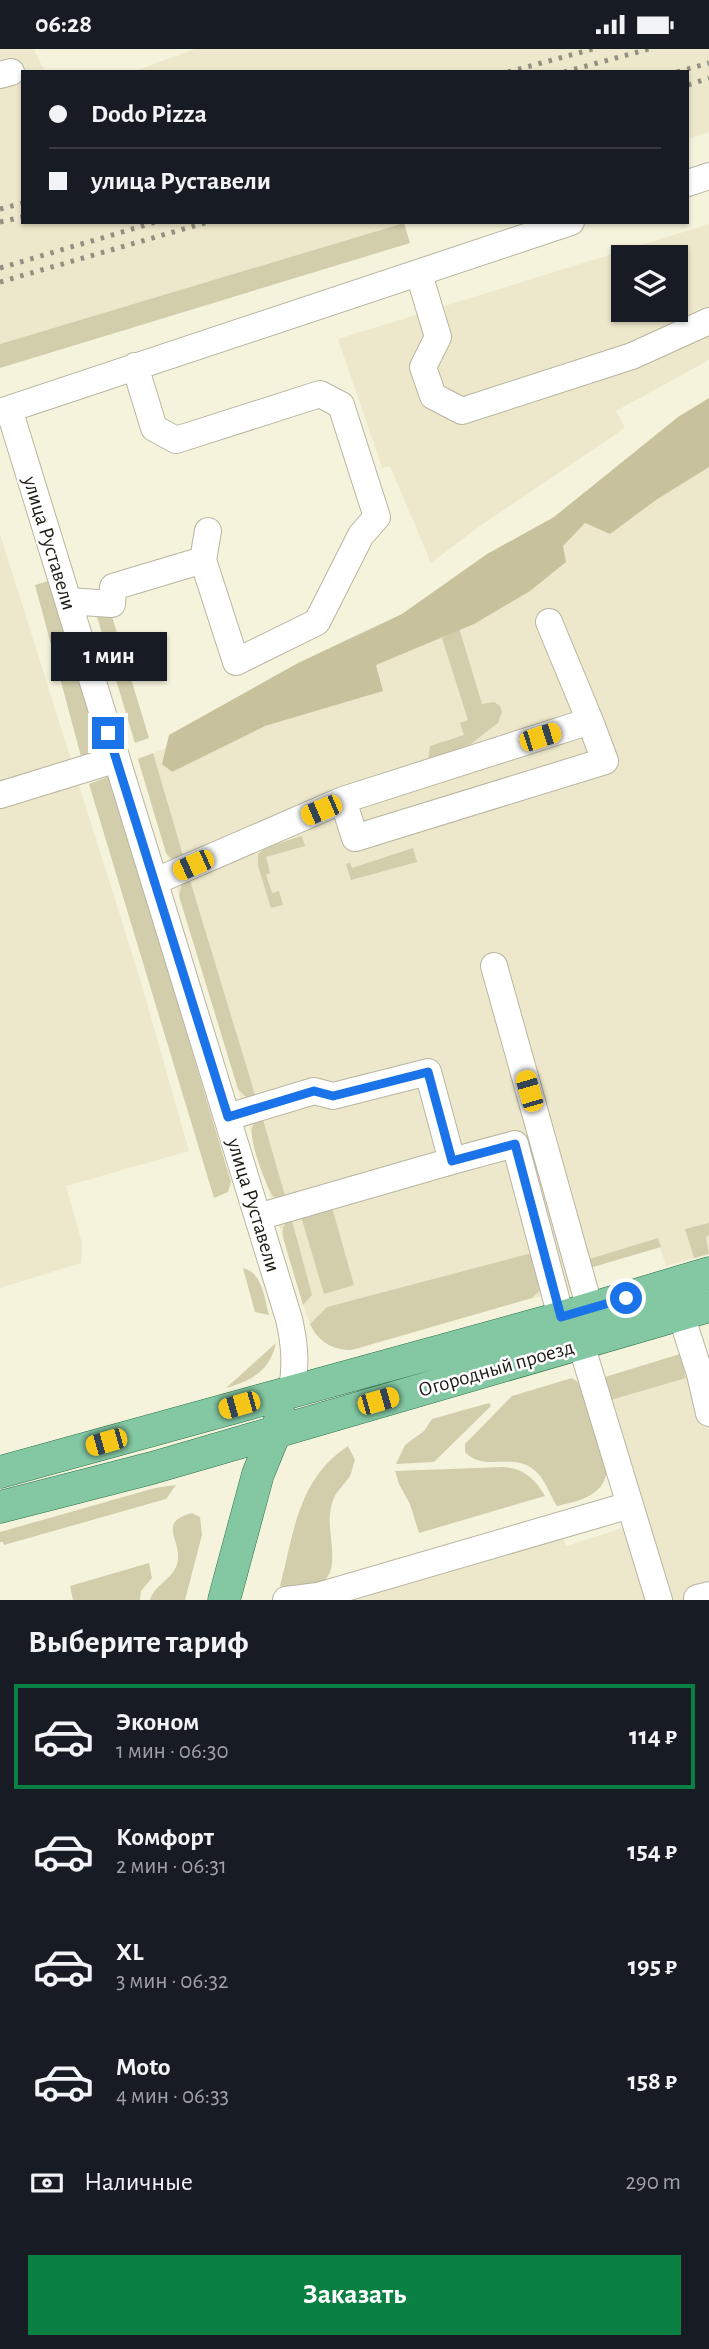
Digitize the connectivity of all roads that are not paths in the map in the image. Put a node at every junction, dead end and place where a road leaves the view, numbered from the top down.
1 (709, 176) edge
2 (689, 183) edge
3 (565, 224) edge
4 (419, 274) junction
5 (709, 321) edge
6 (135, 366) junction
7 (4, 411) edge
8 (208, 531) dead end
9 (203, 559) junction
10 (68, 601) junction
11 (549, 622) dead end
12 (590, 721) junction
13 (117, 759) junction
14 (0, 795) edge
15 (343, 800) junction
16 (156, 881) junction
17 (494, 965) dead end
18 (228, 1117) junction
19 (452, 1161) junction
20 (258, 1217) junction
21 (709, 1273) edge
22 (695, 1310) edge
23 (576, 1313) junction
24 (581, 1344) junction
25 (292, 1391) junction
26 (709, 1413) edge
27 (277, 1430) junction
28 (0, 1472) edge
29 (630, 1505) junction
30 (0, 1507) edge
31 (709, 1595) edge
32 (224, 1600) edge
33 (286, 1600) edge
34 (659, 1600) edge
35 (697, 1600) edge

1 - 2 street
3 - 4 street
4 - 5 street
4 - 6 street
6 - 7 street
6 - 9 street
7 - 10 street, улица Руставели
8 - 9 street
9 - 10 street
10 - 13 street, улица Руставели
11 - 12 street
12 - 15 street
12 - 15 street
13 - 14 street
13 - 16 street, улица Руставели
15 - 16 street
16 - 18 street, улица Руставели
17 - 23 street
18 - 19 street
18 - 20 street, улица Руставели
19 - 20 street
19 - 23 street
20 - 25 street, улица Руставели
21 - 23 main road, Огородный проезд
22 - 24 main road, Огородный проезд
22 - 26 street
23 - 25 main road, Огородный проезд
24 - 27 main road, Огородный проезд
24 - 29 street
25 - 27 main road, улица Руставели
25 - 28 main road, Огородный проезд
27 - 30 main road, Огородный проезд
27 - 32 main road, улица Руставели
29 - 33 street
29 - 34 street
31 - 35 street

